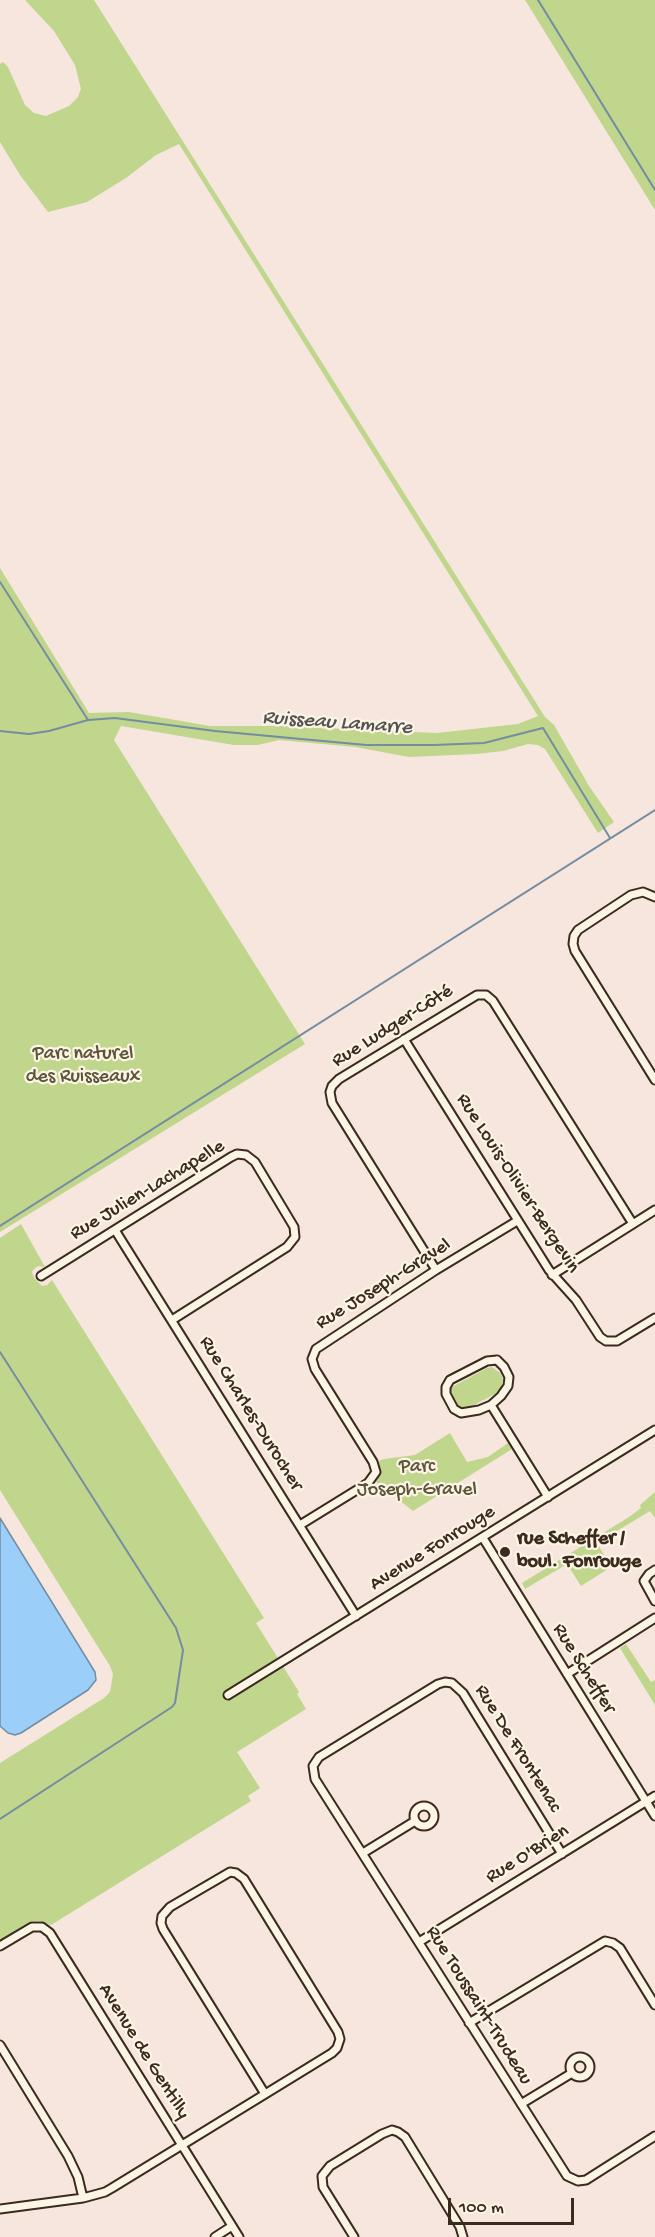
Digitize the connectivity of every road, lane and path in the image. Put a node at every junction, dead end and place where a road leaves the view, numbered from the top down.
1 (655, 897) edge
2 (404, 1039) junction
3 (655, 1080) edge
4 (655, 1210) edge
5 (517, 1221) junction
6 (633, 1224) junction
7 (115, 1230) junction
8 (436, 1270) junction
9 (552, 1275) junction
10 (41, 1276) dead end
11 (655, 1318) edge
12 (172, 1320) junction
13 (491, 1406) junction
14 (655, 1430) edge
15 (548, 1497) junction
16 (300, 1525) junction
17 (483, 1538) junction
18 (655, 1570) edge
19 (655, 1601) edge
20 (356, 1616) junction
21 (655, 1618) edge
22 (567, 1674) junction
23 (228, 1695) dead end
24 (313, 1766) joint
25 (655, 1796) edge
26 (646, 1802) junction
27 (655, 1816) edge
28 (415, 1821) dead end
29 (363, 1853) junction
30 (562, 1854) junction
31 (419, 1942) junction
32 (0, 1946) edge
33 (655, 2005) edge
34 (469, 2023) junction
35 (0, 2045) edge
36 (572, 2073) dead end
37 (265, 2094) junction
38 (521, 2104) junction
39 (655, 2136) edge
40 (181, 2145) junction
41 (83, 2198) junction
42 (0, 2209) edge
43 (232, 2226) junction
44 (215, 2237) edge
45 (239, 2237) edge
46 (354, 2237) edge
47 (463, 2237) edge

1 - 3 street
2 - 5 street, Rue Louis-Olivier-Bergevin
2 - 6 street, Rue Ludger-Côté
2 - 8 street, Rue Ludger-Côté
4 - 6 street
5 - 8 street, Rue Joseph-Gravel
5 - 9 street, Rue Louis-Olivier-Bergevin
6 - 9 street
7 - 10 street, Rue Julien-Lachapelle
7 - 12 street, Rue Charles-Durocher
7 - 12 street, Rue Julien-Lachapelle
8 - 16 street, Rue Joseph-Gravel
9 - 11 street, Rue Louis-Olivier-Bergevin
12 - 16 street, Rue Charles-Durocher
13 - 13 street
13 - 15 street
14 - 15 street, Avenue Fonrouge
15 - 17 street, Avenue Fonrouge
16 - 20 street, Rue Charles-Durocher
17 - 20 street, Avenue Fonrouge
17 - 22 street, Rue Scheffer
18 - 19 street
20 - 23 street, Avenue Fonrouge
21 - 22 street
22 - 26 street, Rue Scheffer
24 - 29 street, Rue Toussaint-Trudeau
24 - 30 street, Rue De Frontenac
25 - 26 street, Rue O'Brien
26 - 27 street, Rue Scheffer
26 - 30 street, Rue O'Brien
28 - 29 street
29 - 31 street, Rue Toussaint-Trudeau
30 - 31 street, Rue O'Brien
31 - 34 street, Rue Toussaint-Trudeau
32 - 40 street, Avenue de Gentilly
33 - 34 street
34 - 38 street, Rue Toussaint-Trudeau
35 - 41 street
36 - 38 street
37 - 37 street
37 - 40 street
38 - 39 street, Rue Toussaint-Trudeau
40 - 41 street
40 - 43 street, Avenue de Gentilly
41 - 42 street
43 - 44 street
43 - 45 street, Avenue de Gentilly
46 - 47 street

